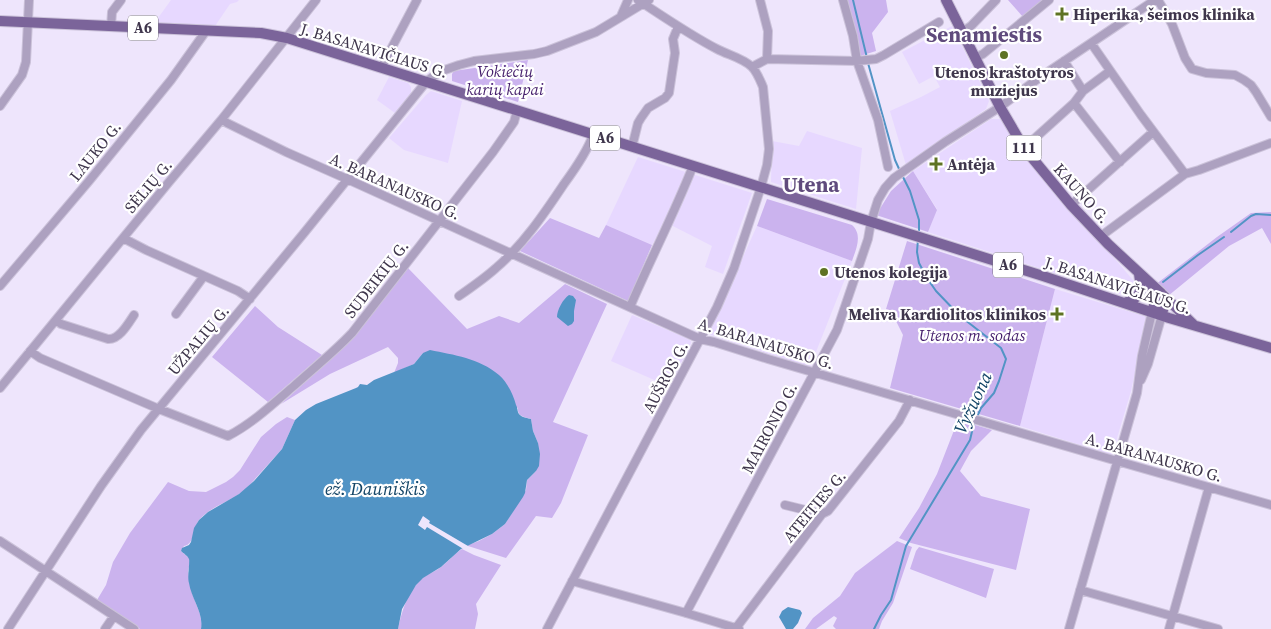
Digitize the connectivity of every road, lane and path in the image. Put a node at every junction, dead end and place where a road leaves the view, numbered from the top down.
1 (29, 0) edge
2 (121, 0) edge
3 (316, 0) edge
4 (417, 0) edge
5 (628, 0) edge
6 (760, 0) edge
7 (843, 0) edge
8 (946, 0) edge
9 (996, 0) edge
10 (1049, 0) edge
11 (1156, 0) edge
12 (643, 1) edge
13 (621, 16) junction
14 (0, 21) edge
15 (28, 22) junction
16 (939, 22) dead end
17 (111, 26) junction
18 (678, 26) junction
19 (206, 30) junction
20 (962, 32) junction
21 (287, 38) junction
22 (1091, 43) junction
23 (975, 58) junction
24 (767, 59) junction
25 (858, 61) junction
26 (1064, 61) junction
27 (752, 67) junction
28 (381, 68) junction
29 (1110, 71) junction
30 (426, 82) junction
31 (1083, 91) junction
32 (1074, 103) junction
33 (0, 106) edge
34 (1000, 107) junction
35 (517, 111) junction
36 (1271, 117) edge
37 (222, 120) junction
38 (1153, 132) junction
39 (593, 135) junction
40 (1271, 143) edge
41 (632, 147) junction
42 (1024, 148) junction
43 (1120, 162) junction
44 (693, 166) junction
45 (888, 167) dead end
46 (1185, 174) junction
47 (347, 179) junction
48 (761, 187) junction
49 (1071, 206) junction
50 (439, 220) junction
51 (871, 222) junction
52 (1101, 236) junction
53 (123, 238) junction
54 (511, 254) junction
55 (1139, 274) junction
56 (204, 276) junction
57 (1151, 284) junction
58 (0, 286) edge
59 (1161, 293) junction
60 (459, 296) dead end
61 (250, 299) junction
62 (1124, 303) junction
63 (630, 307) junction
64 (176, 314) dead end
65 (1157, 314) junction
66 (134, 315) dead end
67 (56, 320) junction
68 (1194, 325) junction
69 (700, 339) junction
70 (1271, 348) edge
71 (30, 351) junction
72 (814, 372) junction
73 (0, 388) edge
74 (910, 400) junction
75 (159, 409) junction
76 (1117, 461) junction
77 (1209, 487) junction
78 (785, 505) dead end
79 (1271, 505) edge
80 (822, 514) junction
81 (0, 541) edge
82 (46, 571) junction
83 (572, 581) junction
84 (1080, 590) junction
85 (686, 613) junction
86 (114, 616) junction
87 (1173, 616) junction
88 (737, 628) edge
89 (8, 629) edge
90 (105, 629) edge
91 (134, 629) edge
92 (546, 629) edge
93 (1069, 629) edge
94 (1169, 629) edge
95 (1218, 629) edge

1 - 15 street
2 - 17 street
3 - 21 street, SĖLIŲ G.
4 - 28 street
5 - 13 street
6 - 24 street
7 - 25 street
8 - 20 main road, 111
9 - 20 street
10 - 23 street
11 - 22 street, MAIRONIO G.
11 - 36 street
12 - 13 street
12 - 18 street
13 - 30 street
14 - 15 main road, J. BASANAVIČIAUS G. / A6
15 - 17 main road, J. BASANAVIČIAUS G. / A6
15 - 33 street
16 - 25 street
17 - 19 main road, J. BASANAVIČIAUS G. / A6
18 - 27 street
18 - 41 street
19 - 21 main road, J. BASANAVIČIAUS G. / A6
19 - 58 street, LAUKO G.
20 - 23 main road, KAUNO G. / 111
21 - 28 main road, J. BASANAVIČIAUS G. / A6
21 - 37 street, SĖLIŲ G.
22 - 26 street, MAIRONIO G.
22 - 29 street
23 - 34 main road, KAUNO G. / 111
24 - 25 street
24 - 27 street
25 - 45 street
26 - 31 street
26 - 34 street, MAIRONIO G.
27 - 48 street, AUŠROS G.
28 - 30 main road, J. BASANAVIČIAUS G. / A6
29 - 31 street
29 - 38 street
30 - 35 main road, J. BASANAVIČIAUS G. / A6
30 - 47 street, UŽPALIŲ G.
31 - 32 street
32 - 42 street
32 - 43 street
34 - 42 main road, KAUNO G. / 111
34 - 51 street, MAIRONIO G.
35 - 39 main road, J. BASANAVIČIAUS G. / A6
35 - 50 street, SUDEIKIŲ G.
37 - 47 street, A. BARANAUSKO G.
37 - 53 street, SĖLIŲ G.
38 - 43 street
38 - 46 street
39 - 41 main road, J. BASANAVIČIAUS G. / A6
39 - 54 street
40 - 46 street
41 - 44 main road, J. BASANAVIČIAUS G. / A6
42 - 49 main road, KAUNO G. / 111
43 - 49 street
44 - 48 main road, J. BASANAVIČIAUS G. / A6
44 - 63 street
46 - 52 street
47 - 50 street, A. BARANAUSKO G.
47 - 61 street, UŽPALIŲ G.
48 - 51 main road, J. BASANAVIČIAUS G. / A6
48 - 69 street, AUŠROS G.
49 - 52 main road, KAUNO G. / 111
50 - 54 street, A. BARANAUSKO G.
50 - 75 street, SUDEIKIŲ G.
51 - 62 main road, J. BASANAVIČIAUS G. / A6
51 - 72 street, MAIRONIO G.
52 - 55 main road, KAUNO G. / 111
53 - 56 street
53 - 67 street, SĖLIŲ G.
54 - 60 street
54 - 63 street, A. BARANAUSKO G.
55 - 57 main road, KAUNO G. / 111
55 - 62 main road
56 - 61 street
56 - 64 street
57 - 59 main road, KAUNO G.
57 - 65 main road
59 - 65 main road
59 - 68 main road, KAUNO G.
61 - 75 street, UŽPALIŲ G.
62 - 65 main road, J. BASANAVIČIAUS G. / A6
63 - 69 street, A. BARANAUSKO G.
65 - 68 main road, J. BASANAVIČIAUS G. / A6
65 - 76 street
66 - 67 street
67 - 71 street, SĖLIŲ G.
68 - 70 main road, J. BASANAVIČIAUS G. / A6
69 - 72 street, A. BARANAUSKO G.
69 - 83 street, AUŠROS G.
71 - 73 street, SĖLIŲ G.
71 - 75 street
72 - 74 street, A. BARANAUSKO G.
72 - 85 street, MAIRONIO G.
74 - 76 street, A. BARANAUSKO G.
74 - 80 street, ATEITIES G.
75 - 82 street, UŽPALIŲ G.
76 - 77 street, A. BARANAUSKO G.
76 - 84 street
77 - 79 street, A. BARANAUSKO G.
77 - 87 street
78 - 80 street
80 - 88 street, ATEITIES G.
81 - 82 street
82 - 86 street
82 - 89 street, UŽPALIŲ G.
83 - 85 street
83 - 92 street, AUŠROS G.
84 - 87 street
84 - 93 street
85 - 88 street
86 - 90 street
86 - 91 street
87 - 94 street
87 - 95 street

